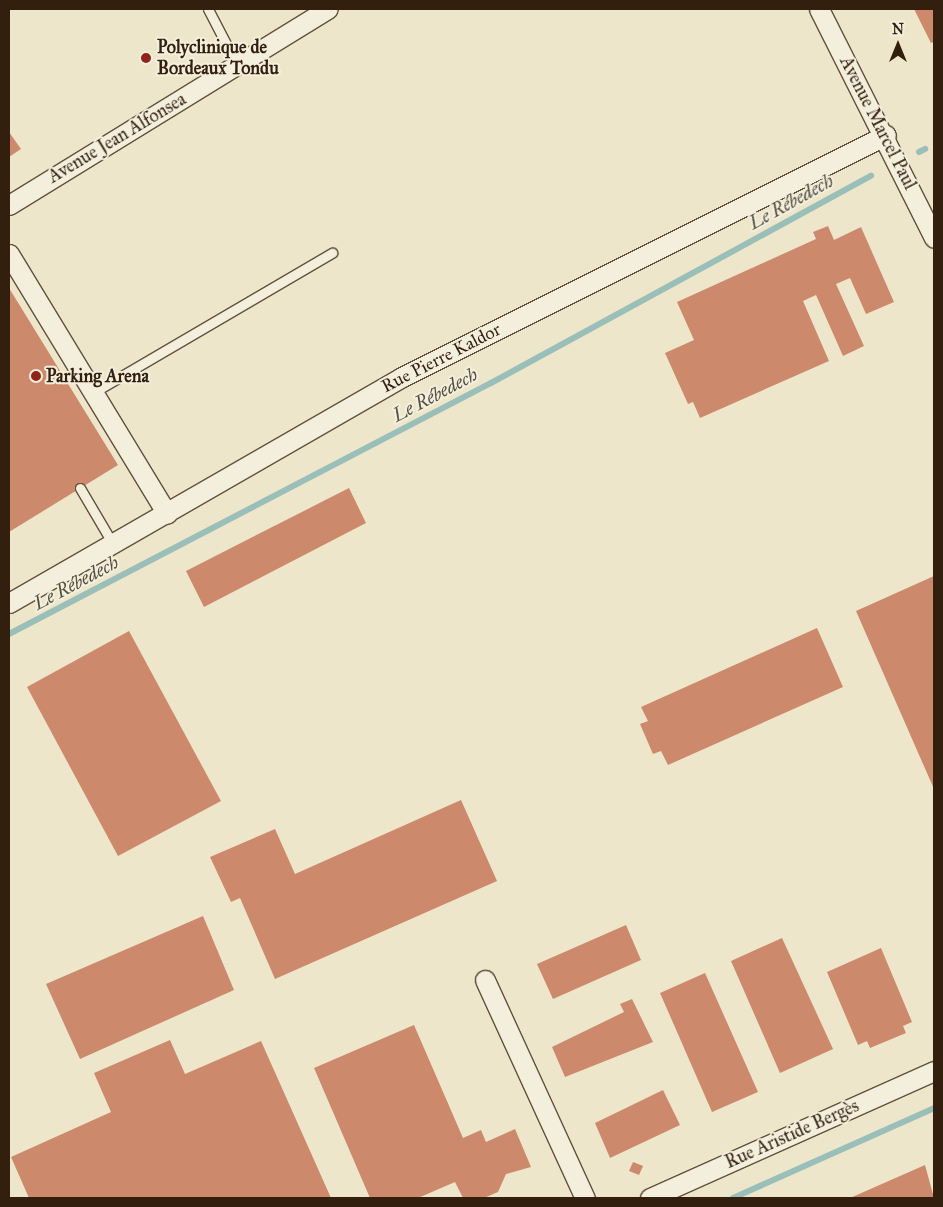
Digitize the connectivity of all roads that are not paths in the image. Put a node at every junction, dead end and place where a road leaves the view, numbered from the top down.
1 (208, 9) edge
2 (328, 9) edge
3 (819, 9) edge
4 (237, 65) junction
5 (886, 135) junction
6 (9, 205) edge
7 (934, 238) edge
8 (332, 253) dead end
9 (9, 254) edge
10 (94, 392) junction
11 (80, 488) dead end
12 (167, 514) junction
13 (113, 545) junction
14 (9, 603) edge
15 (484, 980) dead end
16 (934, 1071) edge
17 (585, 1198) edge
18 (650, 1198) edge

1 - 4 lane
2 - 4 street, Avenue Jean Alfonsea
3 - 5 street, Avenue Marcel Paul
4 - 6 street, Avenue Jean Alfonsea
5 - 7 street, Avenue Marcel Paul
5 - 12 street, Rue Pierre Kaldor
8 - 10 lane
9 - 10 street
10 - 12 street
11 - 13 lane
12 - 13 street, Rue Pierre Kaldor
13 - 14 street, Rue Pierre Kaldor
15 - 17 street
16 - 18 street, Rue Aristide Bergès

